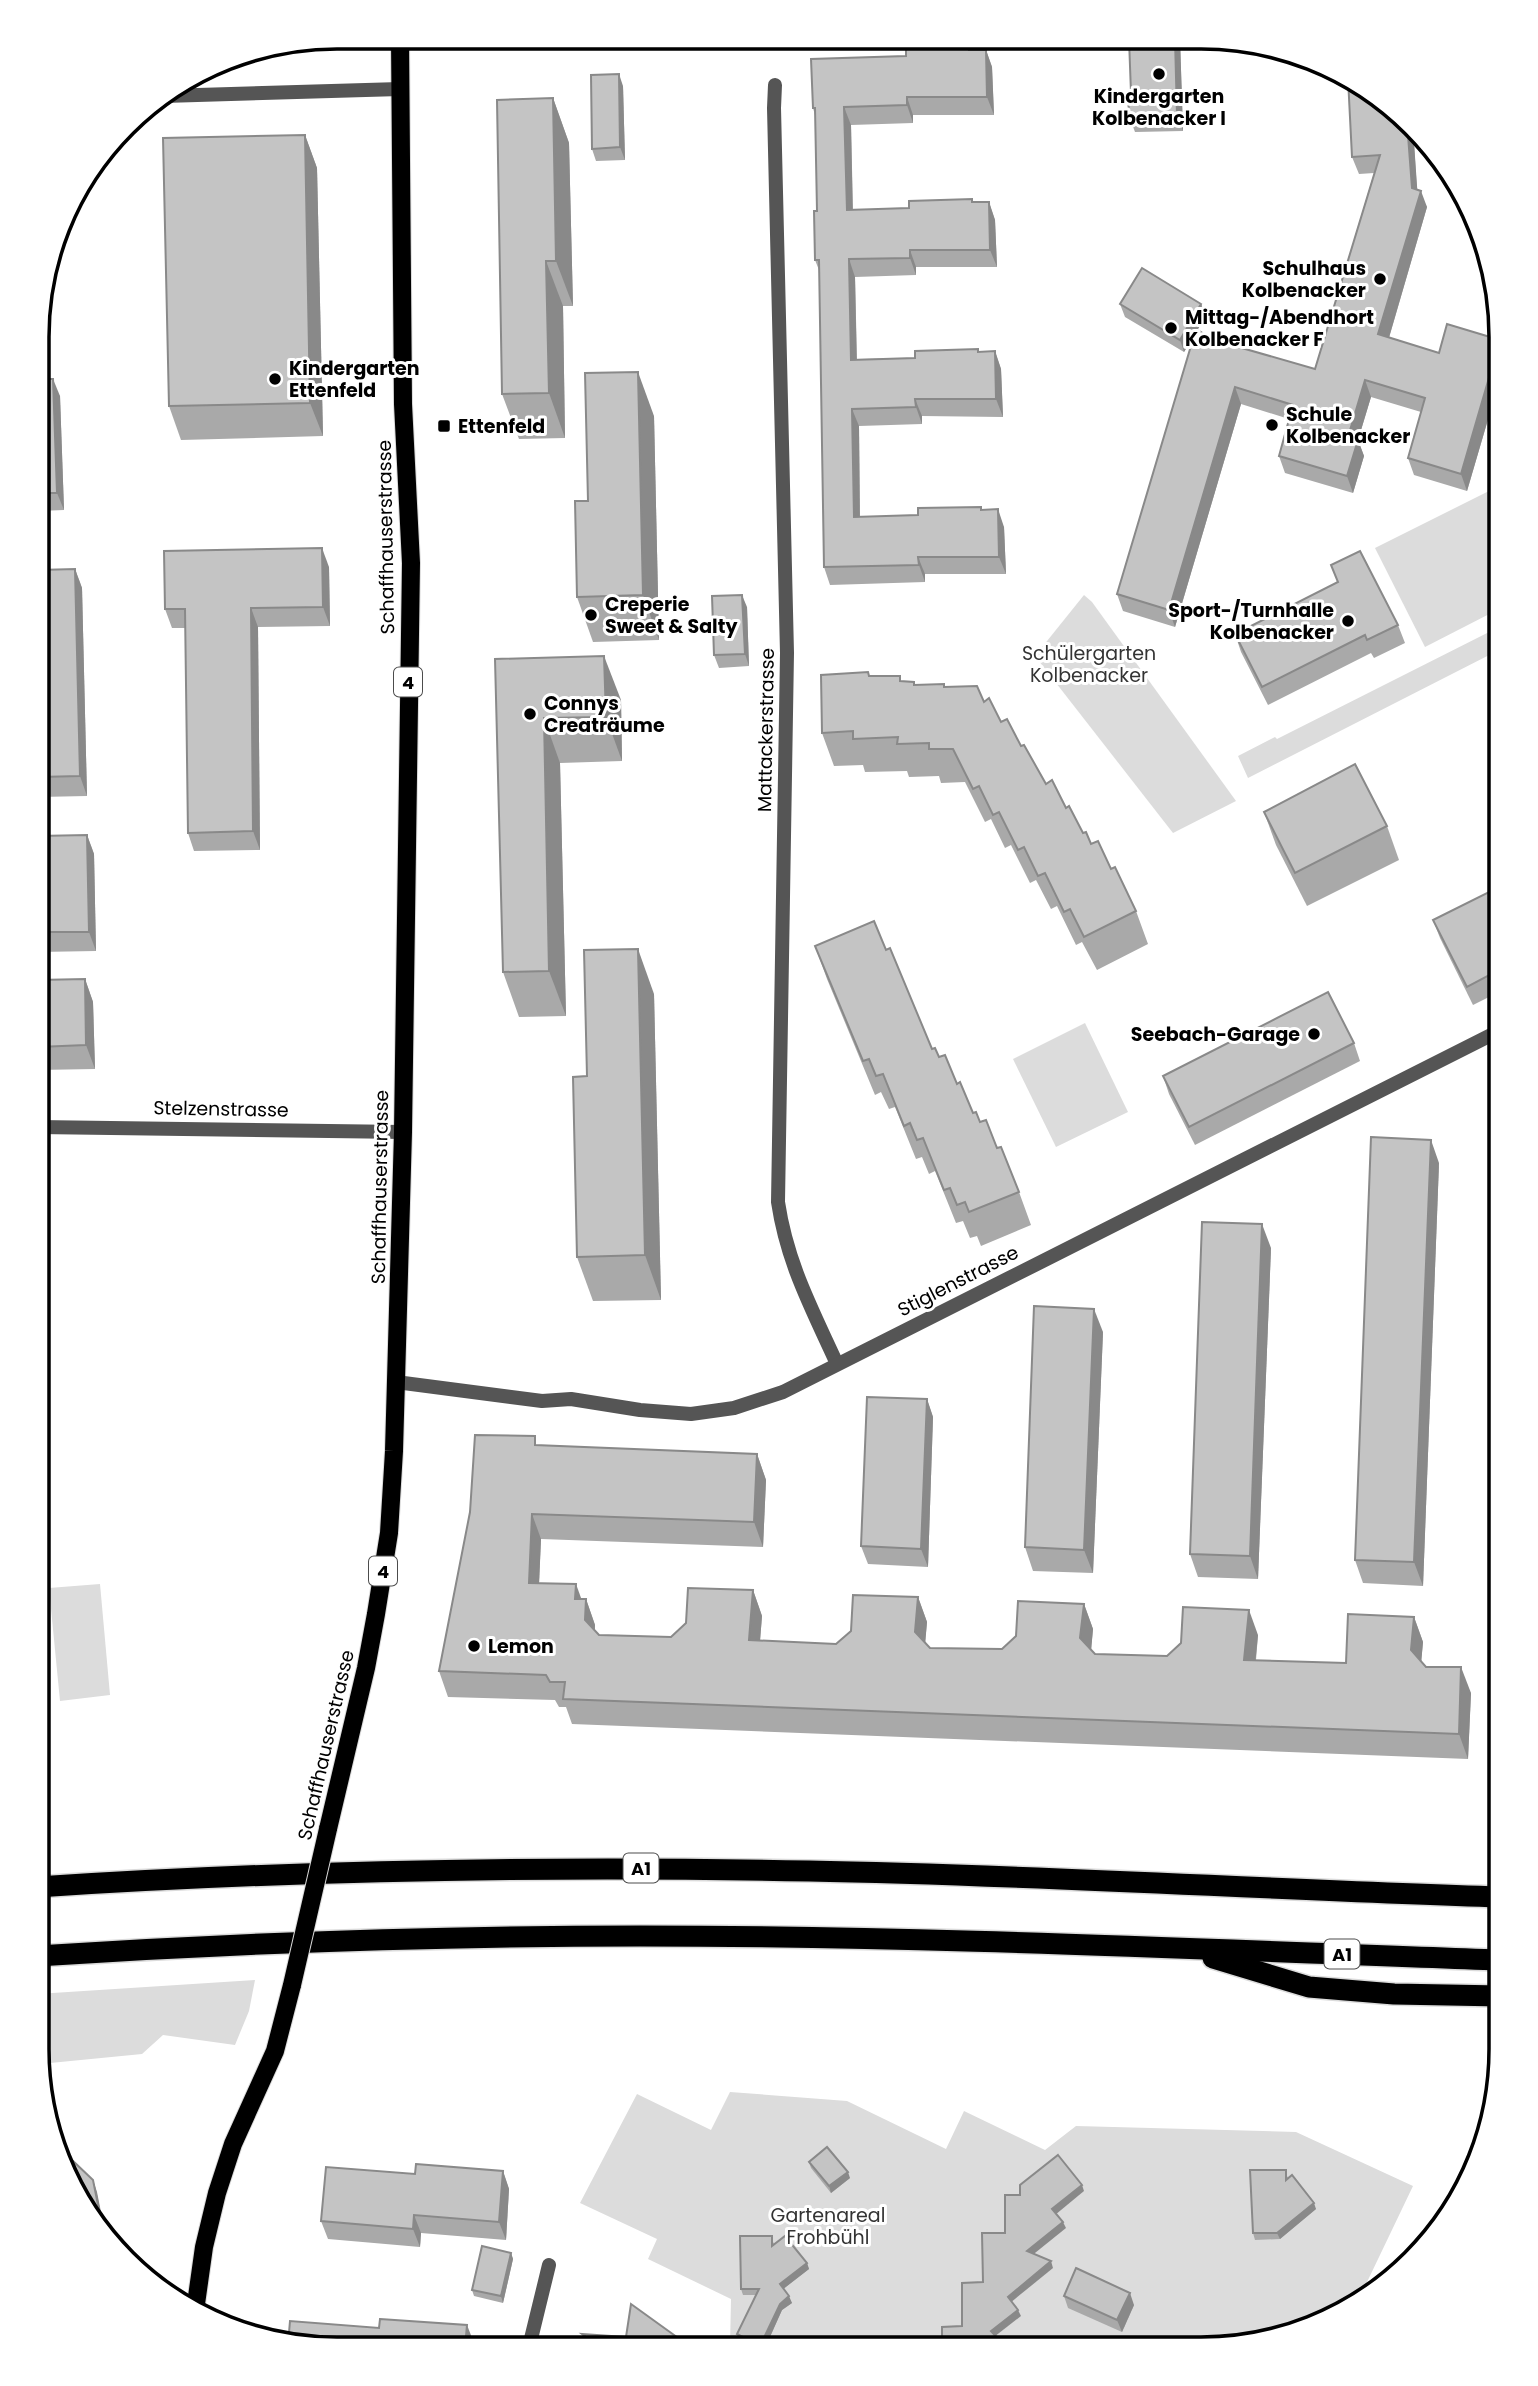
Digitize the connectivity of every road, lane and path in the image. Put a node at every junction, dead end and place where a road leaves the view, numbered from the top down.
1 (400, 49) edge
2 (775, 85) dead end
3 (400, 89) junction
4 (181, 95) edge
5 (1489, 1036) edge
6 (49, 1127) edge
7 (403, 1132) junction
8 (837, 1364) junction
9 (396, 1382) junction
10 (49, 1886) edge
11 (1489, 1896) edge
12 (1184, 1949) junction
13 (49, 1955) edge
14 (1489, 1960) edge
15 (1489, 1996) edge
16 (549, 2265) dead end
17 (197, 2300) edge
18 (531, 2337) edge

1 - 3 main road, Schaffhauserstrasse / 4
2 - 8 street, Mattackerstrasse
3 - 4 street
3 - 7 main road, Schaffhauserstrasse / 4
5 - 8 street, Stiglenstrasse
6 - 7 street, Stelzenstrasse
7 - 9 main road, Schaffhauserstrasse / 4
8 - 9 street, Stiglenstrasse
9 - 17 main road, Schaffhauserstrasse / 4, bridge
10 - 11 highway, A1
12 - 13 highway, A1
12 - 14 highway, A1
12 - 15 highway
16 - 18 street

